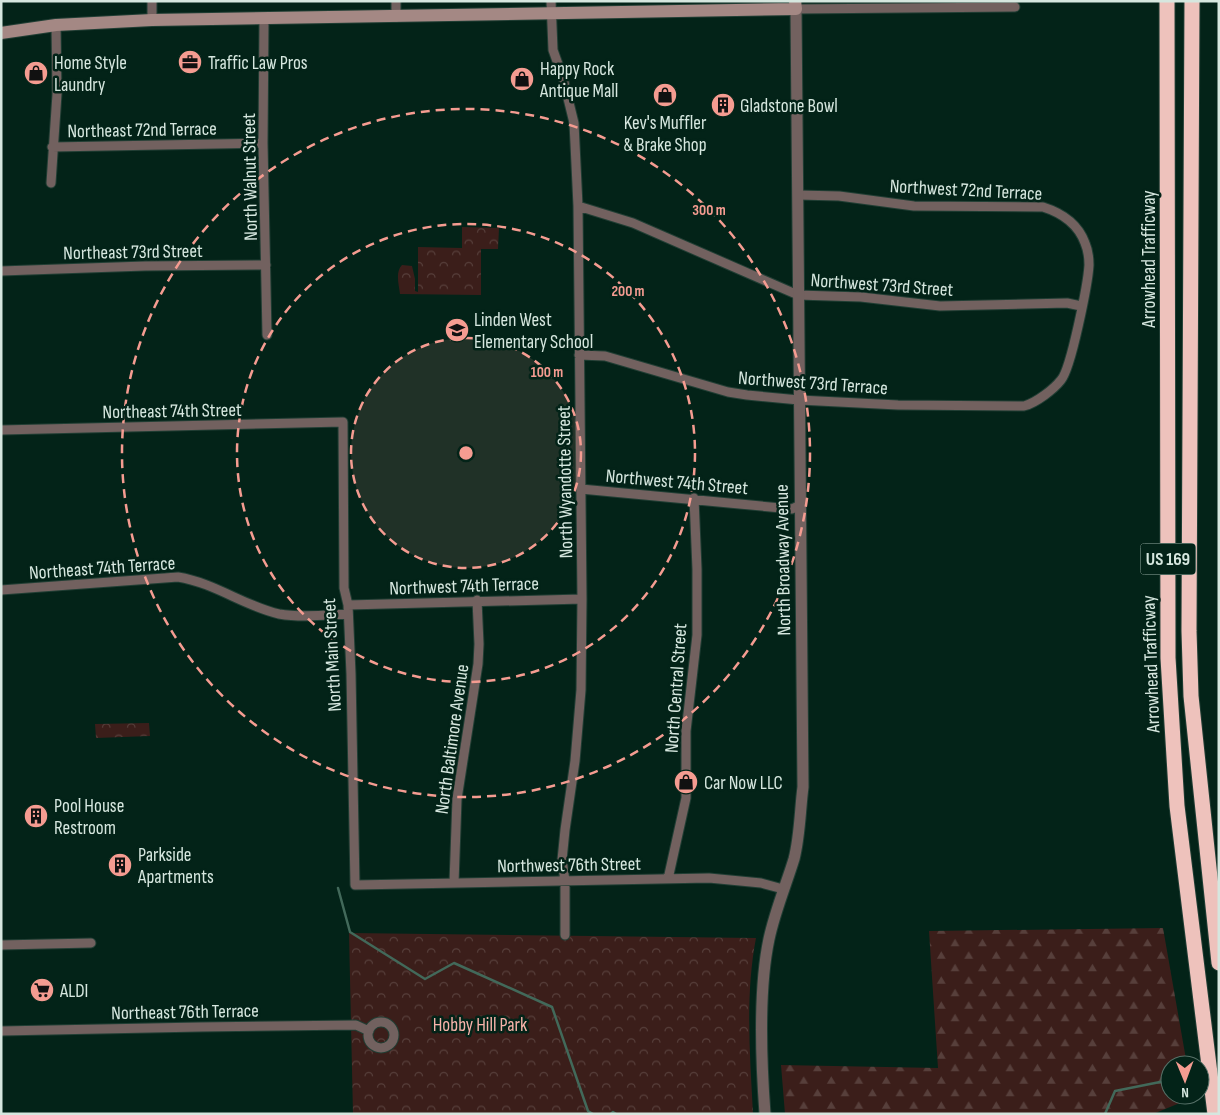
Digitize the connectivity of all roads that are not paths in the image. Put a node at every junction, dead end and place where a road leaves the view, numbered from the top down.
1 (152, 1) edge
2 (396, 1) edge
3 (770, 1) edge
4 (1167, 1) edge
5 (1192, 1) edge
6 (796, 5) edge
7 (1015, 7) dead end
8 (551, 8) edge
9 (754, 10) junction
10 (396, 17) junction
11 (264, 19) junction
12 (152, 20) junction
13 (56, 25) junction
14 (1, 32) edge
15 (263, 143) junction
16 (52, 146) junction
17 (51, 184) dead end
18 (798, 195) junction
19 (578, 206) junction
20 (1070, 221) joint
21 (266, 265) junction
22 (1, 271) edge
23 (798, 295) junction
24 (1081, 306) junction
25 (267, 335) dead end
26 (579, 355) junction
27 (800, 400) junction
28 (343, 422) joint
29 (1, 430) edge
30 (581, 489) junction
31 (694, 498) junction
32 (800, 505) junction
33 (1, 590) edge
34 (582, 599) junction
35 (476, 600) junction
36 (348, 610) junction
37 (668, 879) junction
38 (565, 881) junction
39 (454, 883) junction
40 (355, 885) joint
41 (783, 889) junction
42 (565, 935) dead end
43 (91, 943) dead end
44 (1, 945) edge
45 (1219, 963) edge
46 (1, 1031) edge
47 (369, 1031) dead end
48 (765, 1114) edge
49 (1215, 1114) edge

1 - 12 street
2 - 10 street
3 - 9 main road
4 - 49 highway, Arrowhead Trafficway / US 169
5 - 45 highway, US 169
6 - 7 street
6 - 9 main road
6 - 18 street, North Broadway Avenue
8 - 9 main road
8 - 10 main road
8 - 19 street, North Wyandotte Street
10 - 11 main road
11 - 12 main road
11 - 15 street, North Walnut Street
12 - 13 main road
13 - 14 main road
13 - 16 street
15 - 16 street, Northeast 72nd Terrace
15 - 21 street, North Walnut Street
16 - 17 street
18 - 20 street, Northwest 72nd Terrace
18 - 23 street, North Broadway Avenue
19 - 23 street, Northwest 73rd Street
19 - 26 street, North Wyandotte Street
20 - 24 street, Northwest 73rd Terrace
21 - 22 street, Northeast 73rd Street
21 - 25 street, North Walnut Street
23 - 24 street, Northwest 73rd Street
23 - 27 street, North Broadway Avenue
24 - 27 street, Northwest 73rd Terrace
26 - 27 street, Northwest 73rd Terrace
26 - 30 street, North Wyandotte Street
27 - 32 street, North Broadway Avenue
28 - 29 street, Northeast 74th Street
28 - 36 street, North Main Street
30 - 31 street, Northwest 74th Street
30 - 34 street, North Wyandotte Street
31 - 32 street, Northwest 74th Street
31 - 37 street, North Central Street
32 - 41 street, North Broadway Avenue
33 - 36 street, Northeast 74th Terrace
34 - 35 street, Northwest 74th Terrace
34 - 38 street, North Wyandotte Street
35 - 36 street, Northwest 74th Terrace
35 - 39 street, North Baltimore Avenue
36 - 40 street, North Main Street
37 - 38 street, Northwest 76th Street
37 - 41 street, Northwest 76th Street
38 - 39 street, Northwest 76th Street
38 - 42 street, North Wyandotte Street
39 - 40 street, Northwest 76th Street
41 - 48 street, North Broadway Avenue
43 - 44 street
46 - 47 street, Northeast 76th Terrace

